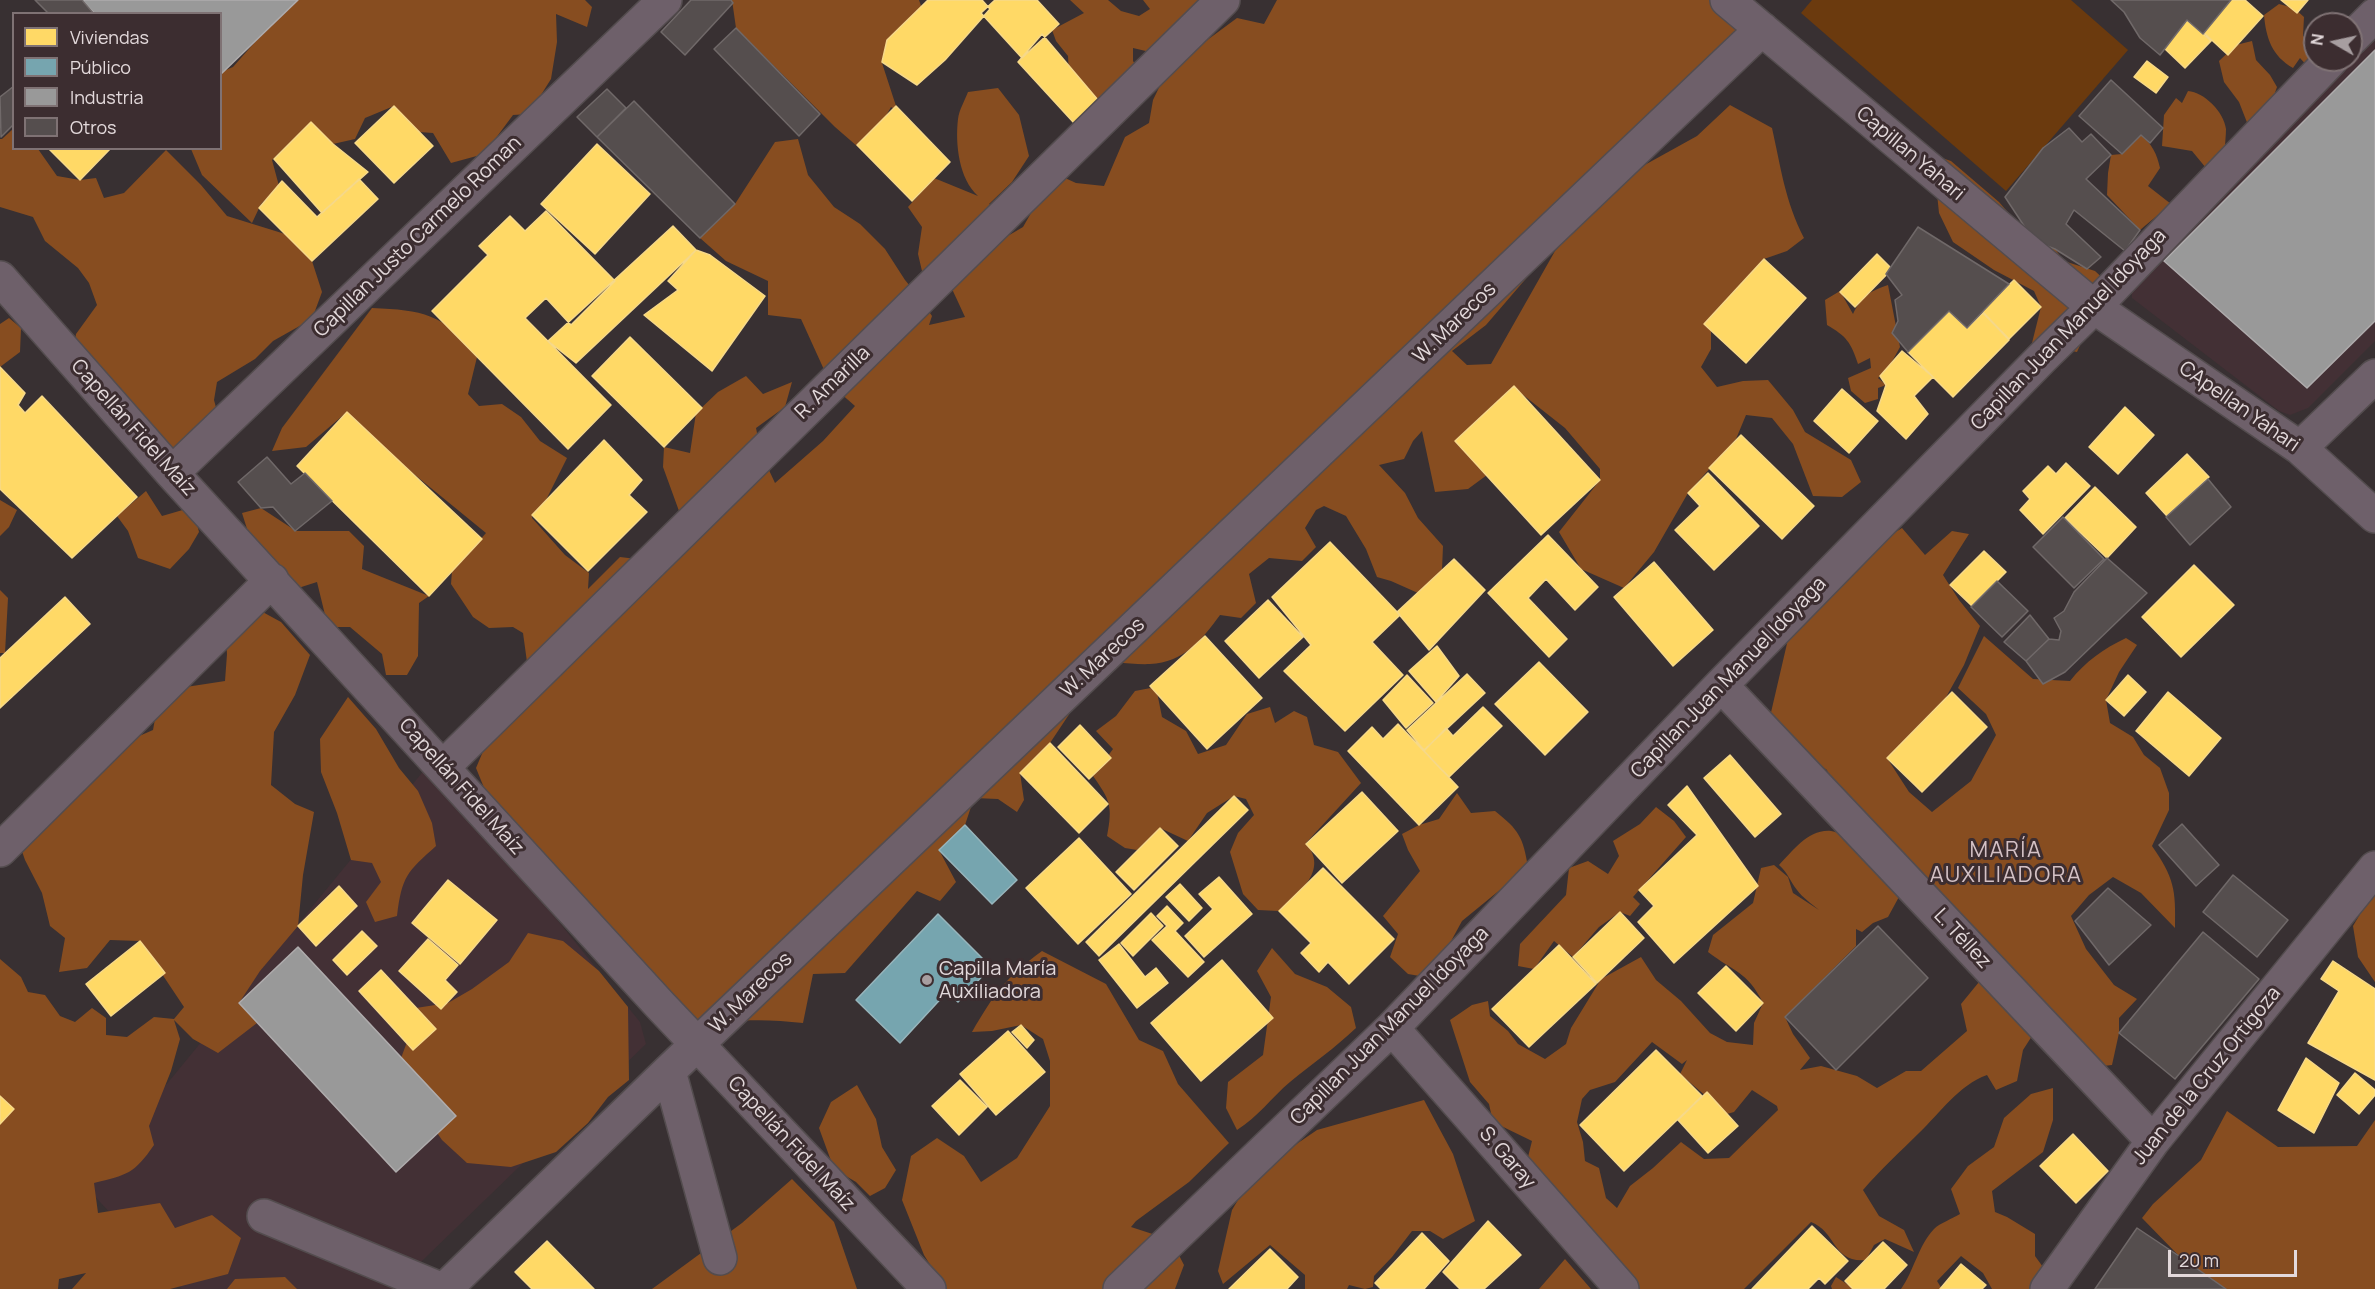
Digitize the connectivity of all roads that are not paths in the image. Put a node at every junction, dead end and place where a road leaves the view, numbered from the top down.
1 (665, 0) edge
2 (1222, 0) edge
3 (1727, 0) edge
4 (2375, 15) edge
5 (2363, 27) edge
6 (1762, 29) junction
7 (2319, 72) edge
8 (2, 283) edge
9 (2094, 307) junction
10 (2375, 376) edge
11 (2300, 448) junction
12 (172, 473) junction
13 (2375, 516) edge
14 (272, 580) junction
15 (1721, 685) junction
16 (443, 767) junction
17 (0, 850) edge
18 (2375, 868) edge
19 (1392, 1028) junction
20 (697, 1045) junction
21 (669, 1071) junction
22 (2153, 1141) junction
23 (264, 1216) dead end
24 (720, 1258) dead end
25 (440, 1289) edge
26 (446, 1289) edge
27 (929, 1289) edge
28 (1120, 1289) edge
29 (1622, 1289) edge
30 (2047, 1289) edge

1 - 12 street, Capillan Justo Carmelo Roman
2 - 16 street, R. Amarilla
3 - 6 street, Capillan Yahari
4 - 5 street
6 - 9 street, Capillan Yahari
6 - 20 street, W. Marecos
7 - 9 street, Capillan Juan Manuel Idoyaga
8 - 12 street, Capellán Fidel Maíz
9 - 11 street, CApellan Yahari
9 - 15 street, Capillan Juan Manuel Idoyaga
10 - 11 street
11 - 13 street, CApellan Yahari
12 - 14 street, Capellán Fidel Maíz
14 - 16 street, Capellán Fidel Maíz
14 - 17 street
15 - 19 street, Capillan Juan Manuel Idoyaga
15 - 22 street, L. Téllez
16 - 20 street, Capellán Fidel Maíz
18 - 22 street, Juan de la Cruz Ortigoza
19 - 28 street, Capillan Juan Manuel Idoyaga
19 - 29 street, S. Garay
20 - 21 street, W. Marecos
20 - 27 street, Capellán Fidel Maíz
21 - 24 street
21 - 26 street, W. Marecos
22 - 30 street, Juan de la Cruz Ortigoza
23 - 25 street

